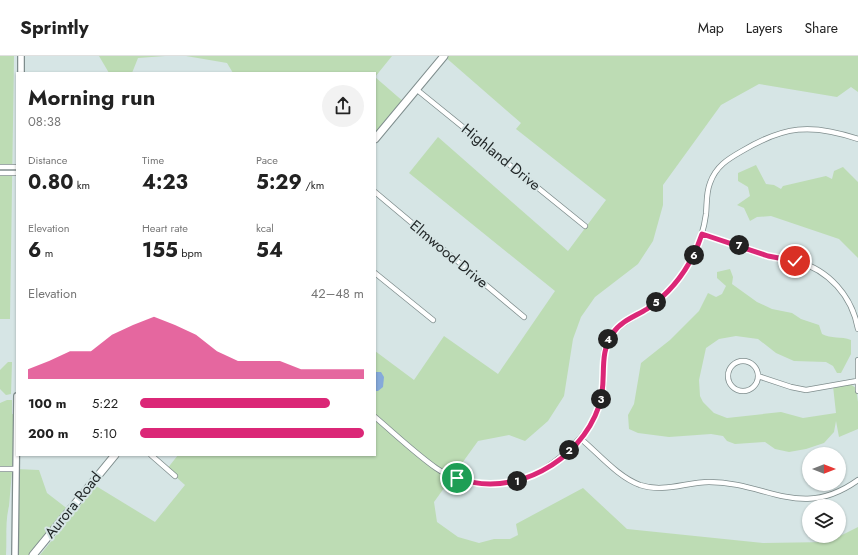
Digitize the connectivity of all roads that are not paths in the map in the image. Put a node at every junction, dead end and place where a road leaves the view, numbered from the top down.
1 (21, 56) edge
2 (444, 56) edge
3 (21, 72) edge
4 (416, 89) junction
5 (376, 138) edge
6 (858, 139) edge
7 (0, 167) edge
8 (16, 167) edge
9 (0, 173) edge
10 (16, 173) edge
11 (376, 193) edge
12 (585, 226) dead end
13 (702, 234) junction
14 (376, 274) edge
15 (524, 317) dead end
16 (433, 320) dead end
17 (858, 329) edge
18 (858, 360) edge
19 (758, 376) junction
20 (857, 381) edge
21 (858, 391) edge
22 (376, 418) edge
23 (581, 439) junction
24 (16, 456) edge
25 (114, 456) edge
26 (152, 456) edge
27 (0, 469) edge
28 (16, 469) junction
29 (175, 476) dead end
30 (858, 480) edge
31 (15, 555) edge
32 (33, 555) edge

1 - 3 street
2 - 4 main road
4 - 5 main road
4 - 12 street, Highland Drive
6 - 13 street
7 - 8 street
9 - 10 street
11 - 15 street, Elmwood Drive
13 - 17 street
13 - 23 street
14 - 16 street
18 - 20 street
19 - 19 street
19 - 20 street
20 - 21 street
22 - 23 street
23 - 30 street
24 - 28 street
25 - 32 main road, Aurora Road
26 - 29 street
27 - 28 street
28 - 31 street

